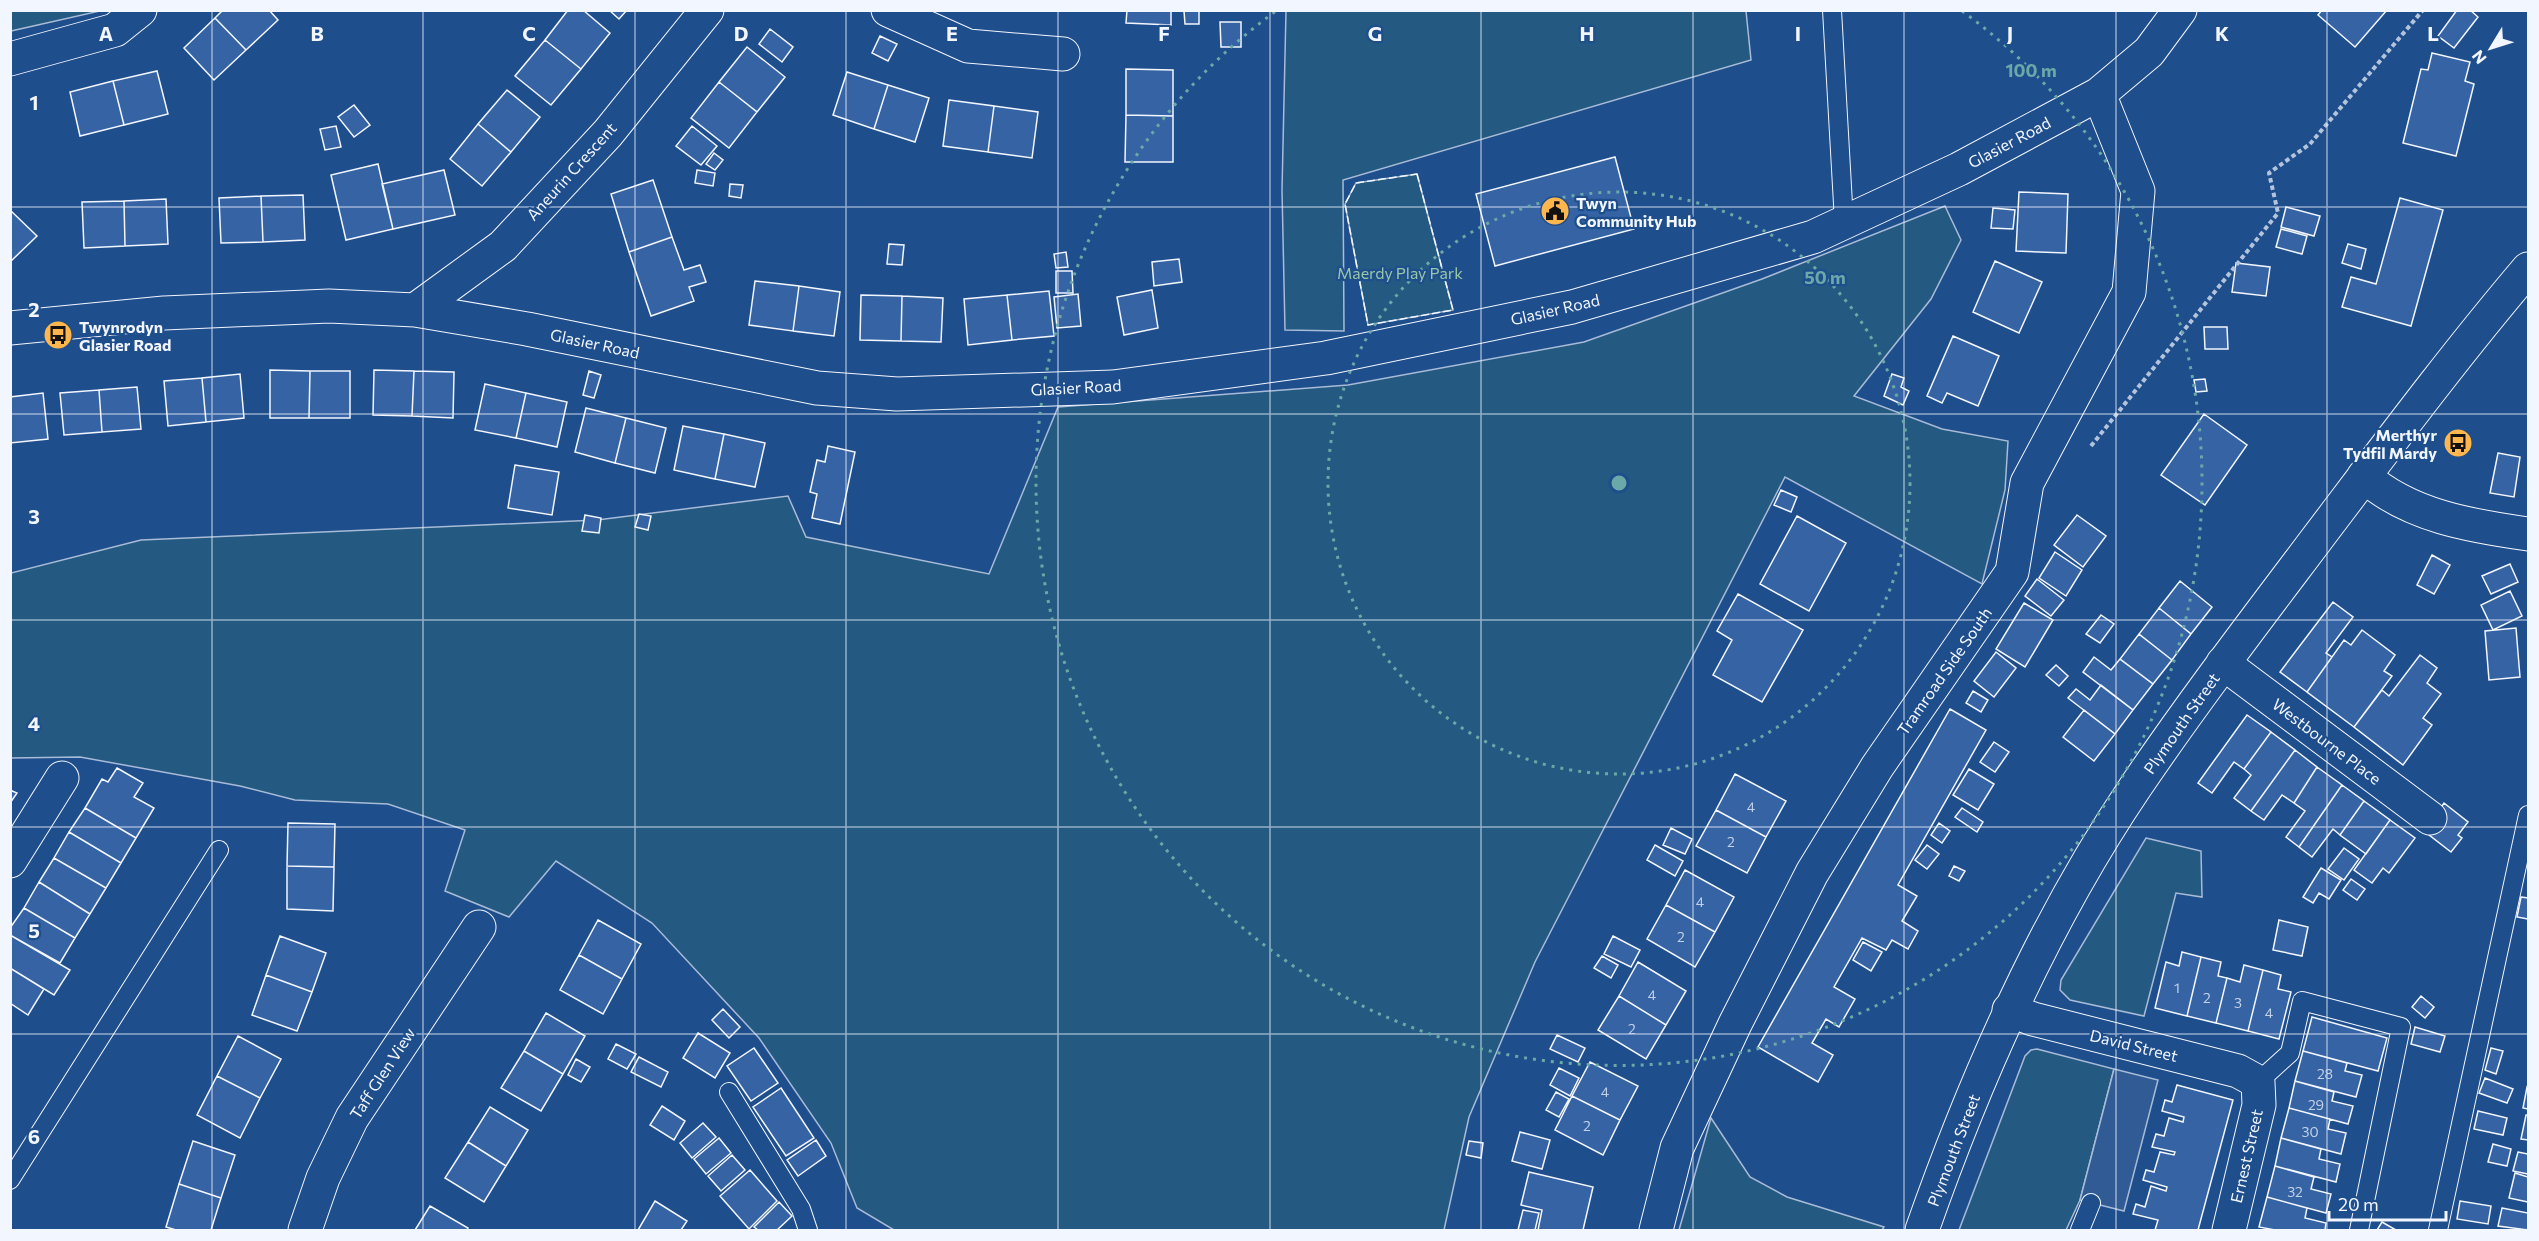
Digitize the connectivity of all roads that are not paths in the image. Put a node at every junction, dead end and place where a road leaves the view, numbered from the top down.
1 (140, 10) edge
2 (707, 10) edge
3 (888, 10) edge
4 (1832, 10) edge
5 (2180, 10) edge
6 (1063, 54) dead end
7 (10, 59) edge
8 (2099, 94) junction
9 (1844, 222) junction
10 (2529, 269) edge
11 (415, 310) junction
12 (10, 328) edge
13 (2364, 477) junction
14 (2529, 534) edge
15 (2223, 663) junction
16 (62, 778) dead end
17 (2529, 815) edge
18 (2430, 818) dead end
19 (219, 850) dead end
20 (10, 861) edge
21 (479, 927) dead end
22 (2009, 1010) junction
23 (2258, 1082) junction
24 (729, 1092) dead end
25 (10, 1180) edge
26 (2091, 1203) dead end
27 (305, 1230) edge
28 (808, 1230) edge
29 (1656, 1230) edge
30 (1922, 1230) edge
31 (2080, 1230) edge
32 (2229, 1230) edge
33 (2359, 1230) edge
34 (2438, 1230) edge

1 - 7 street
2 - 11 street, Aneurin Crescent
3 - 6 street
4 - 9 lane
5 - 8 street, Glasier Road
8 - 9 street, Glasier Road
8 - 29 street, Tramroad Side South
9 - 11 street, Glasier Road
10 - 13 street, Plymouth Street
11 - 12 street, Glasier Road
13 - 14 street
13 - 15 street, Plymouth Street
15 - 18 street, Westbourne Place
15 - 22 street, Plymouth Street
16 - 20 street
17 - 34 lane
19 - 25 lane
21 - 27 street, Taff Glen View
22 - 23 street, David Street
22 - 30 street, Plymouth Street
23 - 32 street, Ernest Street
23 - 33 lane
24 - 28 lane
26 - 31 lane

